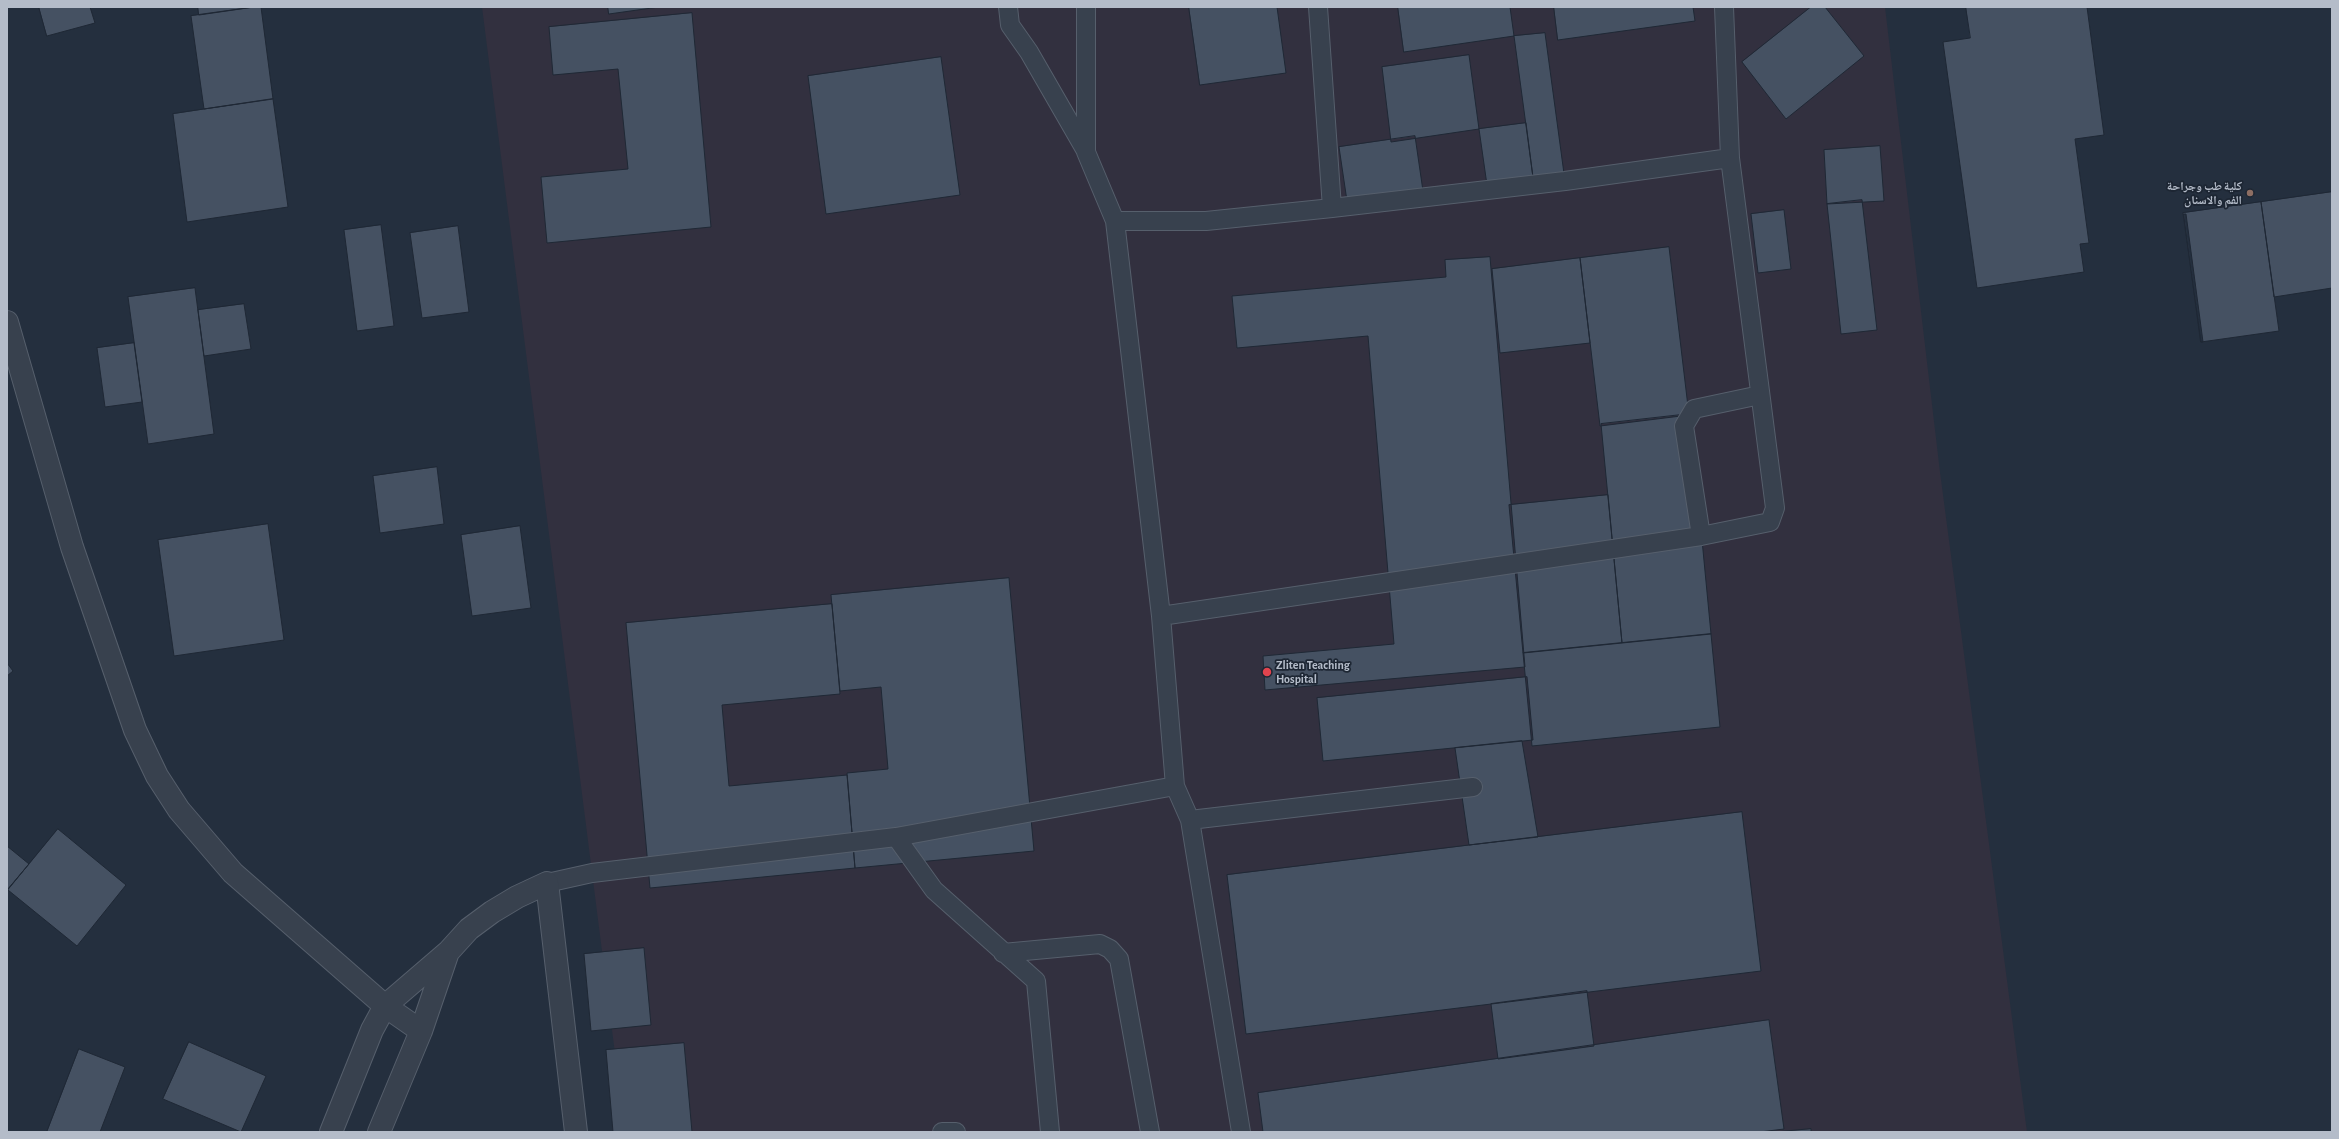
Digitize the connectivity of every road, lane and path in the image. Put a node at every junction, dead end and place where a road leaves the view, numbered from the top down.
1 (1008, 7) edge
2 (1086, 7) edge
3 (1318, 7) edge
4 (1724, 7) edge
5 (1086, 152) junction
6 (1730, 158) junction
7 (1332, 208) junction
8 (1115, 221) junction
9 (7, 322) edge
10 (1760, 395) junction
11 (1701, 536) junction
12 (1161, 616) junction
13 (1175, 786) junction
14 (1473, 787) dead end
15 (1190, 820) junction
16 (896, 837) junction
17 (547, 883) junction
18 (449, 951) junction
19 (1002, 953) junction
20 (385, 1006) junction
21 (421, 1031) junction
22 (331, 1132) edge
23 (378, 1132) edge
24 (576, 1132) edge
25 (942, 1132) edge
26 (956, 1132) edge
27 (1050, 1132) edge
28 (1150, 1132) edge
29 (1241, 1132) edge

1 - 5 lane
2 - 5 lane
3 - 7 lane
4 - 6 lane
5 - 8 lane
6 - 7 lane
6 - 10 lane
7 - 8 lane
8 - 12 lane
9 - 20 street
10 - 11 lane
10 - 11 lane
11 - 12 lane
12 - 13 lane
13 - 15 lane
13 - 16 lane
14 - 15 lane
15 - 29 lane
16 - 17 lane
16 - 19 lane
17 - 18 street
17 - 24 street
18 - 20 street
18 - 21 street
19 - 27 lane
19 - 28 lane
20 - 21 street
20 - 22 street
21 - 23 street
25 - 26 lane

